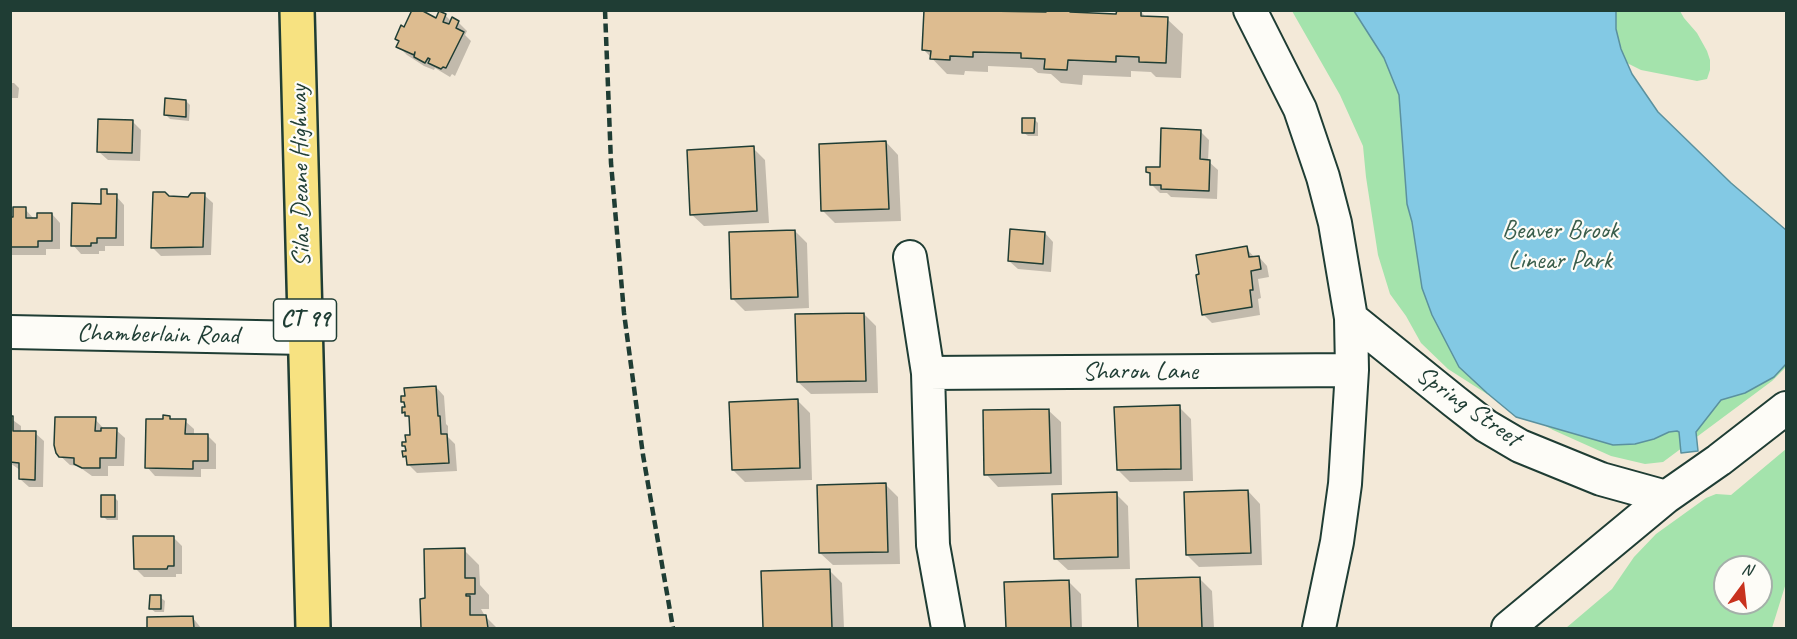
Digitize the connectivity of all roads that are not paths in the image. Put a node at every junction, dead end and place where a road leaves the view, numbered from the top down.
1 (297, 10) edge
2 (1250, 10) edge
3 (910, 257) dead end
4 (1351, 318) junction
5 (10, 332) edge
6 (305, 338) junction
7 (1353, 370) junction
8 (928, 373) junction
9 (1786, 408) edge
10 (1666, 497) junction
11 (313, 628) edge
12 (948, 628) edge
13 (1319, 628) edge
14 (1508, 628) edge

1 - 6 main road, Silas Deane Highway / CT 99
2 - 4 street
3 - 8 street
4 - 7 street
4 - 10 street, Spring Street
5 - 6 street, Chamberlain Road
6 - 11 main road, Silas Deane Highway / CT 99
7 - 8 street, Sharon Lane
7 - 13 street
8 - 12 street
9 - 10 street
10 - 14 street

